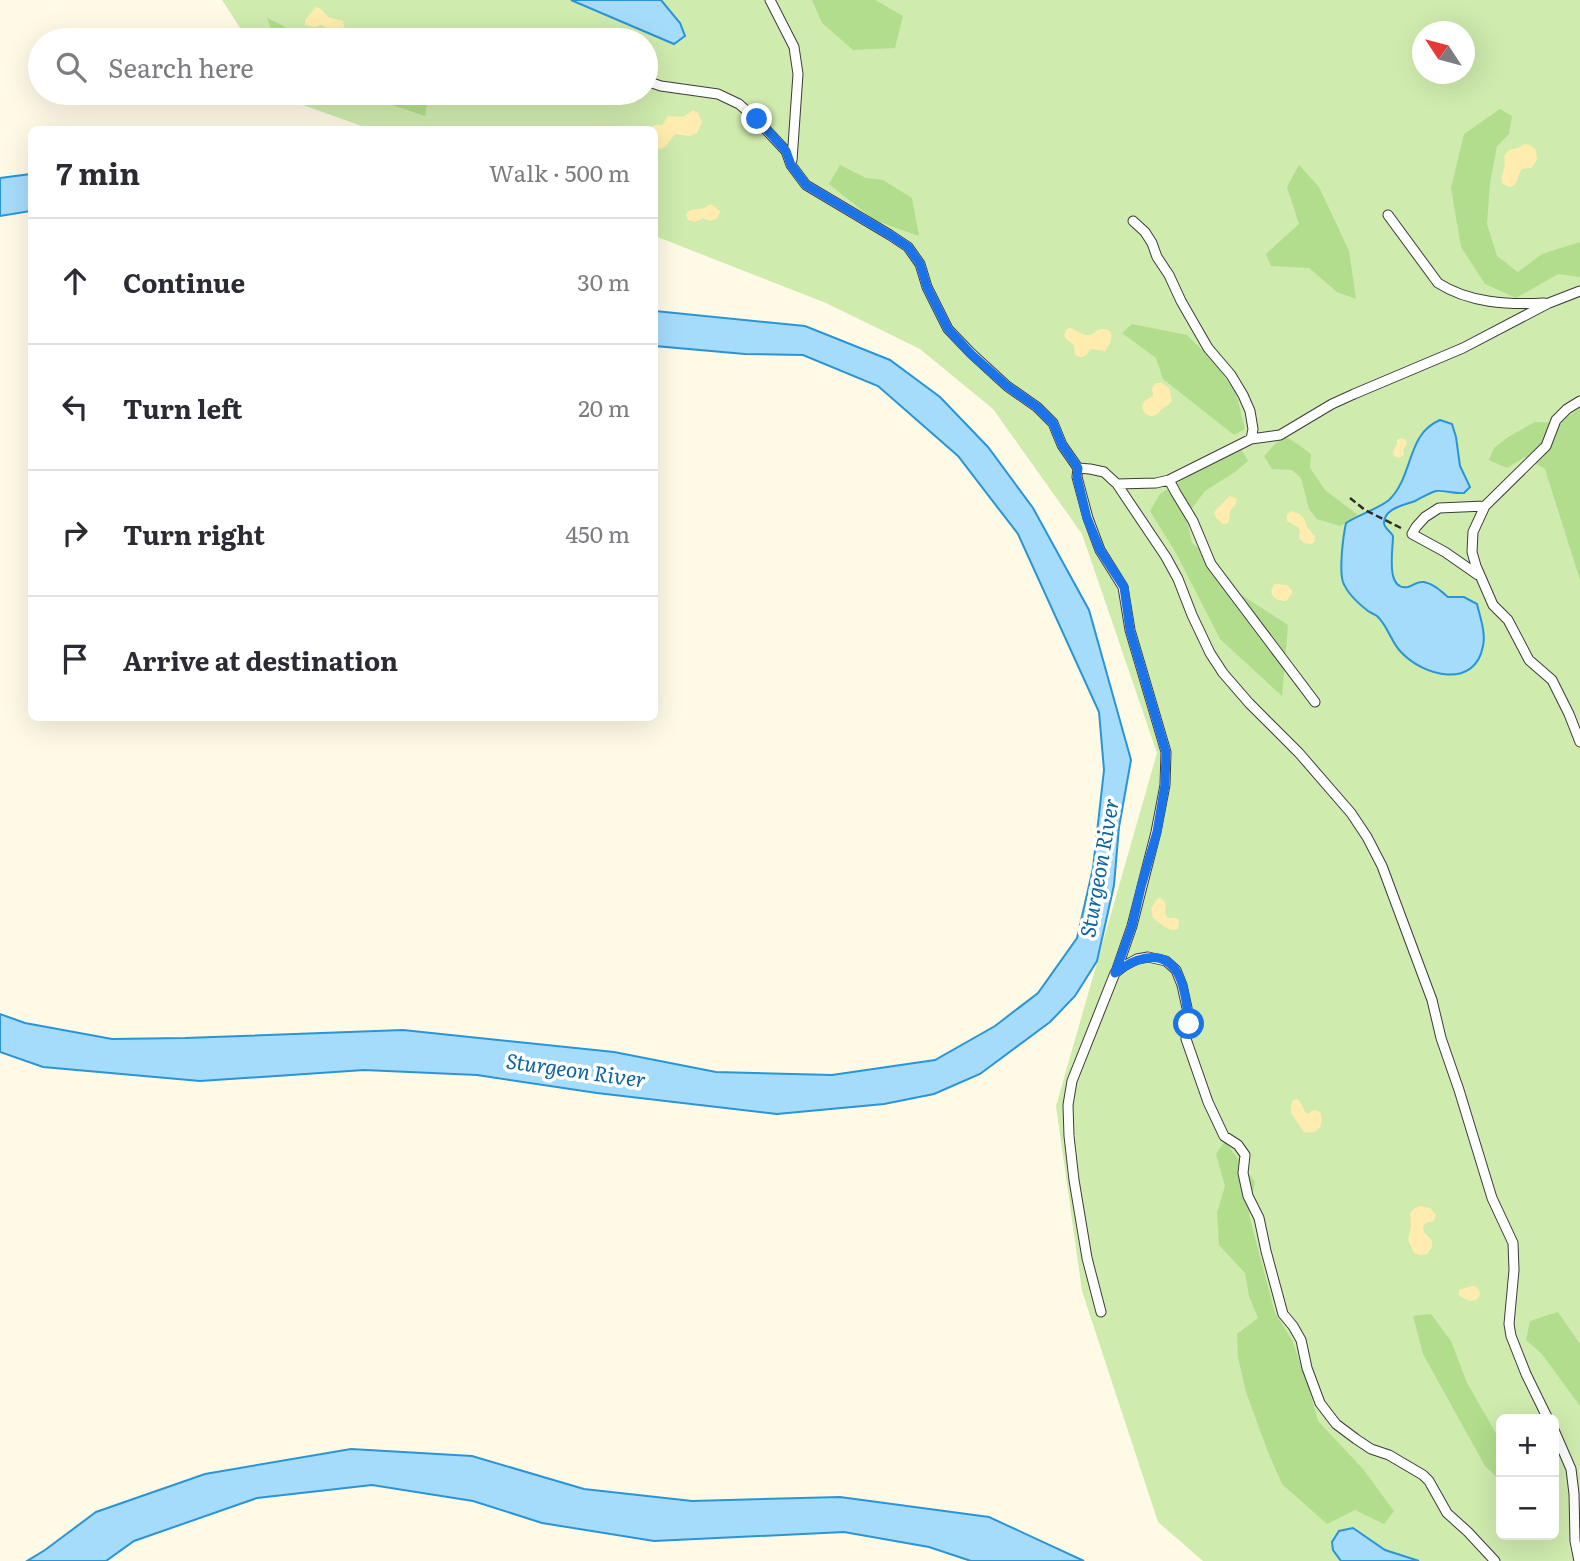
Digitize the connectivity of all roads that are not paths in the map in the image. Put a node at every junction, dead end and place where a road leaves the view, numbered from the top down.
1 (770, 0) edge
2 (658, 85) edge
3 (791, 165) junction
4 (1388, 215) dead end
5 (1133, 221) dead end
6 (1580, 291) edge
7 (1549, 303) junction
8 (1580, 401) edge
9 (1251, 439) junction
10 (1078, 468) junction
11 (1169, 480) junction
12 (1117, 484) junction
13 (1485, 506) junction
14 (1480, 577) junction
15 (1315, 702) dead end
16 (1580, 742) edge
17 (1115, 973) junction
18 (1101, 1312) dead end
19 (1546, 1414) edge
20 (1559, 1441) edge
21 (1495, 1561) edge
22 (1579, 1561) edge

1 - 3 lane
2 - 3 lane
3 - 10 lane
4 - 7 lane
5 - 9 lane
6 - 7 lane
7 - 9 lane
8 - 13 lane
9 - 11 lane
10 - 12 lane
10 - 17 lane
11 - 12 lane
11 - 15 lane
12 - 19 lane
13 - 14 lane
13 - 14 lane
14 - 16 lane
17 - 18 lane
17 - 21 lane
20 - 22 lane

